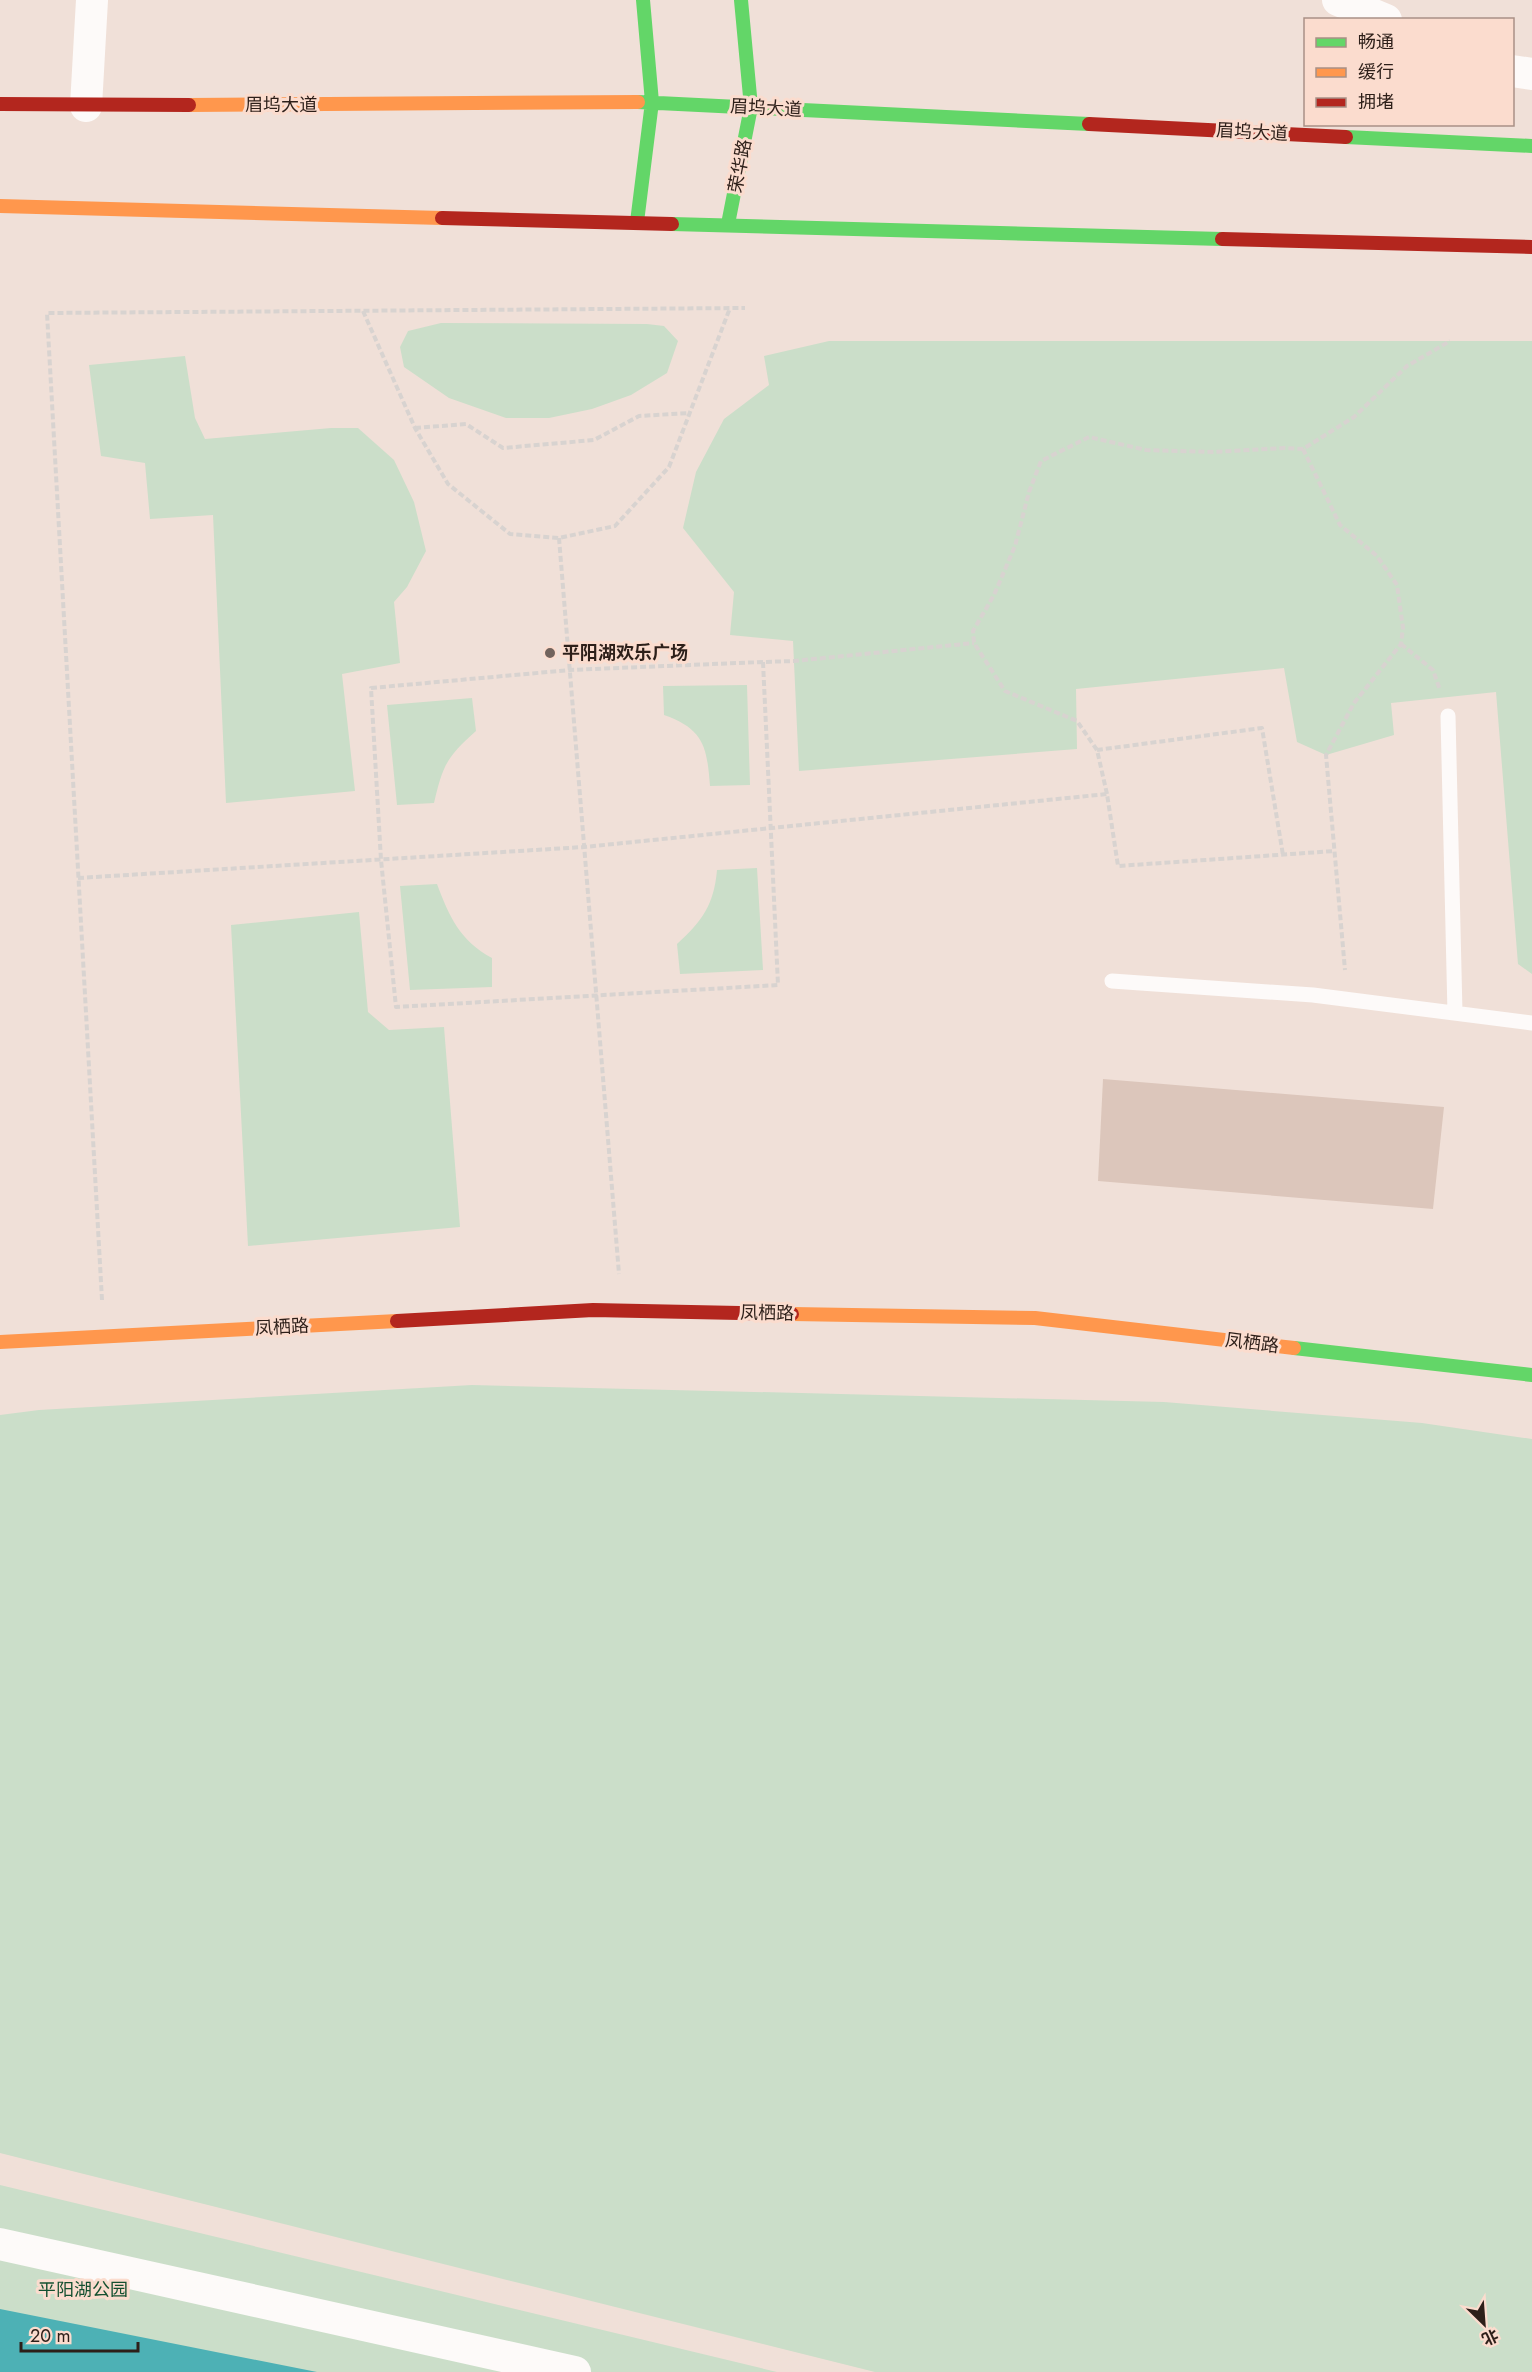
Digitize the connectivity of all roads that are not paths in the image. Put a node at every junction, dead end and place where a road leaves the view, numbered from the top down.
1 (92, 0) edge
2 (643, 0) edge
3 (741, 0) edge
4 (1338, 0) edge
5 (1381, 18) edge
6 (1514, 71) edge
7 (1532, 74) edge
8 (652, 102) junction
9 (0, 104) edge
10 (86, 106) junction
11 (751, 107) junction
12 (1532, 146) edge
13 (0, 206) edge
14 (637, 222) junction
15 (728, 224) junction
16 (1532, 247) edge
17 (1448, 716) road end
18 (1112, 981) dead end
19 (1455, 1013) junction
20 (1532, 1023) edge
21 (0, 1342) edge
22 (1532, 1375) edge
23 (0, 2244) edge
24 (575, 2372) edge

1 - 10 street
2 - 8 main road
3 - 11 main road, 荣华路
4 - 5 street
6 - 7 street
8 - 10 main road, 眉坞大道
8 - 11 main road, 眉坞大道
8 - 14 main road
9 - 10 main road, 眉坞大道
11 - 12 main road, 眉坞大道
11 - 15 main road, 荣华路
13 - 14 main road
14 - 15 main road
15 - 16 main road
17 - 19 lane
18 - 19 lane
19 - 20 lane
21 - 22 main road, 凤栖路
23 - 24 street

